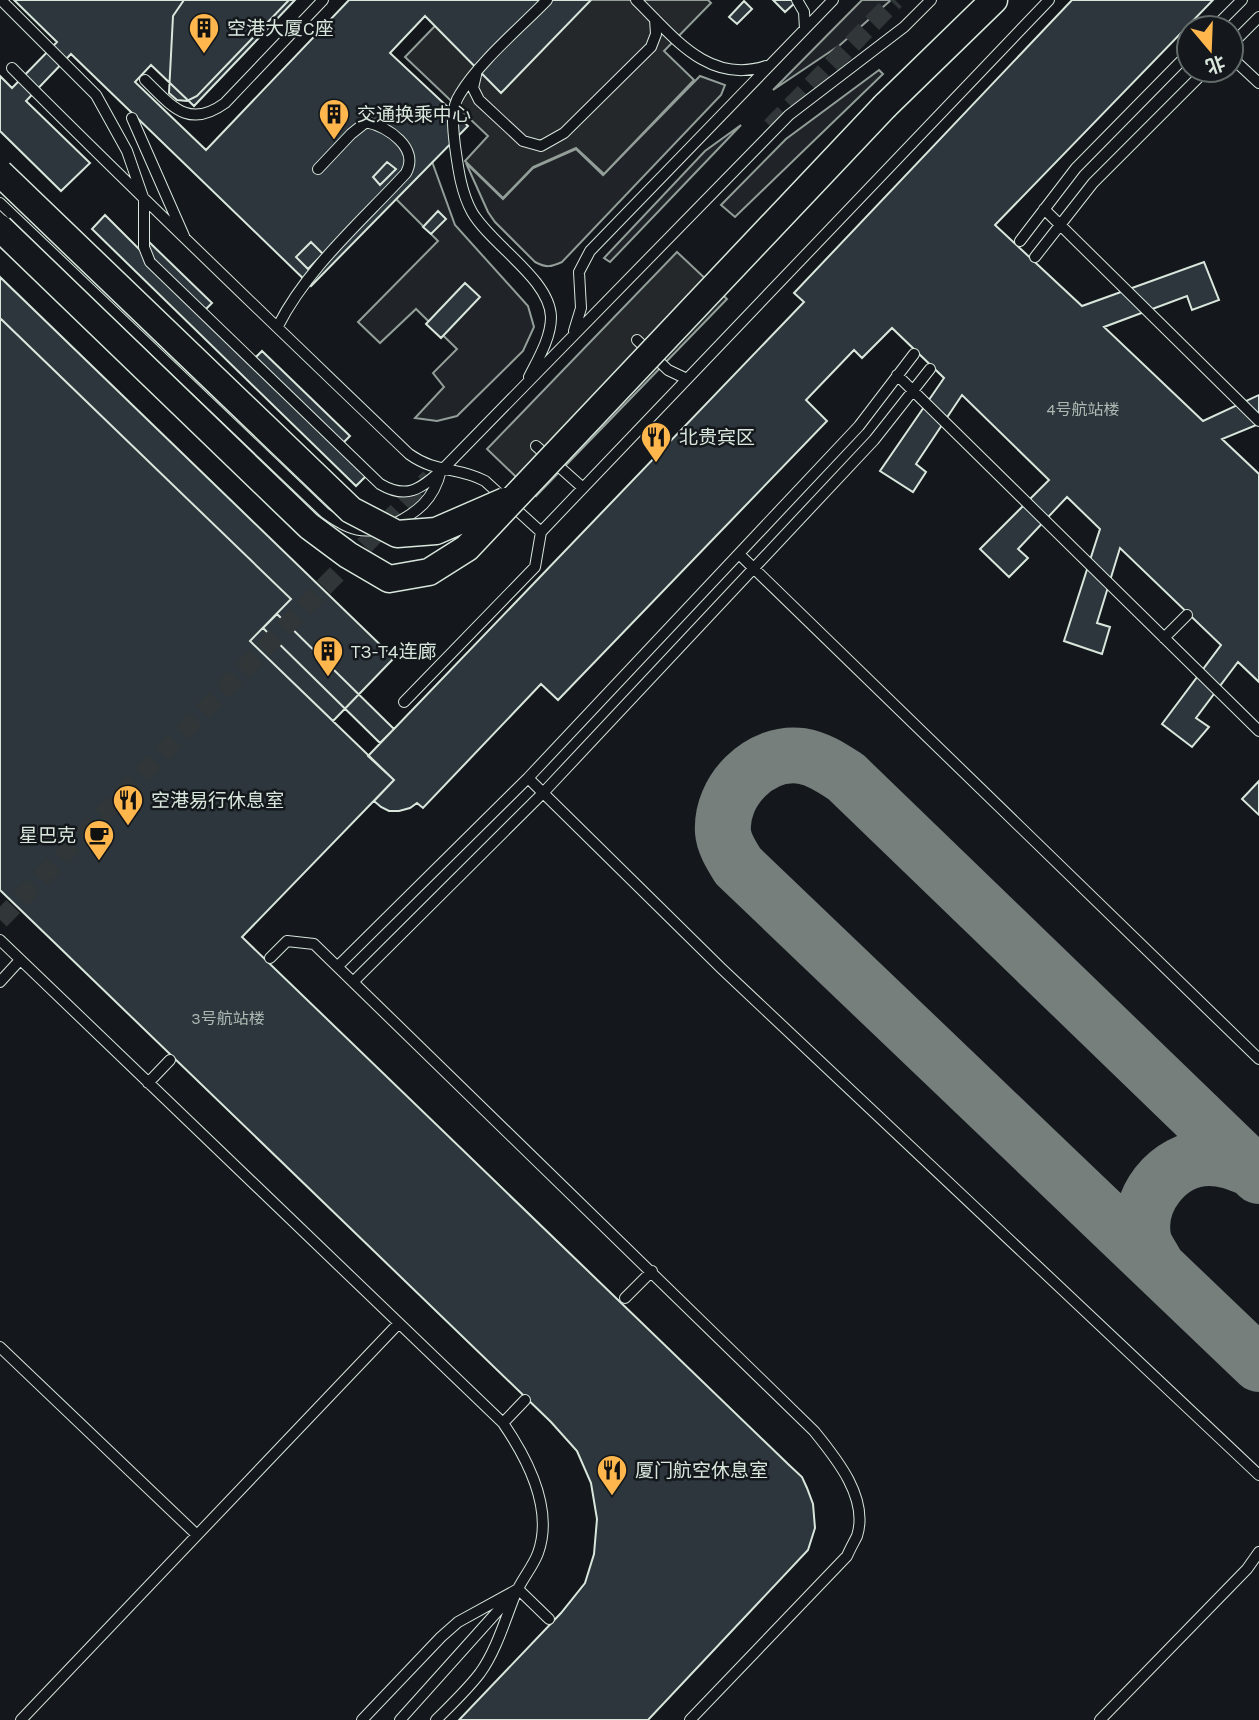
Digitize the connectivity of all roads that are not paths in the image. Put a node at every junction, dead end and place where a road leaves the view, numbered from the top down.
1 (1, 0) edge
2 (323, 0) edge
3 (547, 0) edge
4 (636, 0) edge
5 (797, 0) edge
6 (833, 0) edge
7 (931, 0) edge
8 (994, 0) edge
9 (1049, 0) edge
10 (1242, 0) edge
11 (0, 5) edge
12 (12, 11) junction
13 (1228, 14) edge
14 (1259, 17) edge
15 (655, 19) junction
16 (805, 29) junction
17 (1245, 31) edge
18 (770, 65) junction
19 (1175, 67) edge
20 (12, 68) dead end
21 (1245, 70) edge
22 (477, 71) junction
23 (145, 80) dead end
24 (1259, 83) edge
25 (1192, 84) edge
26 (132, 118) dead end
27 (318, 169) dead end
28 (0, 173) edge
29 (144, 200) junction
30 (0, 203) edge
31 (1044, 209) junction
32 (1060, 225) junction
33 (0, 228) edge
34 (186, 242) junction
35 (1020, 242) dead end
36 (1035, 257) dead end
37 (278, 327) junction
38 (573, 335) junction
39 (637, 340) dead end
40 (914, 354) dead end
41 (930, 369) dead end
42 (897, 375) junction
43 (687, 379) junction
44 (526, 384) junction
45 (913, 391) junction
46 (1259, 421) edge
47 (536, 446) dead end
48 (442, 470) junction
49 (583, 488) junction
50 (517, 495) junction
51 (541, 532) junction
52 (739, 554) junction
53 (753, 568) junction
54 (1187, 615) dead end
55 (1164, 638) junction
56 (404, 702) dead end
57 (1259, 731) edge
58 (528, 778) junction
59 (543, 793) junction
60 (0, 940) edge
61 (270, 958) dead end
62 (20, 960) junction
63 (338, 966) junction
64 (354, 981) junction
65 (0, 982) edge
66 (1259, 1059) edge
67 (170, 1060) dead end
68 (148, 1083) junction
69 (652, 1271) junction
70 (625, 1298) dead end
71 (399, 1323) junction
72 (0, 1347) edge
73 (525, 1400) dead end
74 (503, 1423) junction
75 (1259, 1475) edge
76 (197, 1535) junction
77 (1259, 1552) edge
78 (518, 1589) junction
79 (549, 1619) dead end
80 (21, 1720) edge
81 (362, 1720) edge
82 (400, 1720) edge
83 (436, 1720) edge
84 (690, 1720) edge
85 (1100, 1720) edge

1 - 12 lane
2 - 23 lane
3 - 22 lane
4 - 15 lane
5 - 16 lane
6 - 16 lane
7 - 38 lane
8 - 50 main road, bridge
9 - 43 lane
10 - 13 lane
11 - 12 lane
12 - 29 lane
14 - 17 lane
15 - 18 lane
15 - 22 lane
16 - 18 lane
18 - 38 lane
19 - 31 lane
20 - 29 lane
21 - 24 lane
22 - 44 lane
25 - 32 lane
26 - 34 lane
27 - 37 lane
28 - 50 main road, bridge
29 - 34 lane
29 - 48 lane
30 - 48 lane
31 - 32 lane
31 - 35 lane
32 - 36 lane
32 - 46 lane
33 - 50 main road, bridge
34 - 37 lane
37 - 48 lane
38 - 44 lane
39 - 43 lane
40 - 42 lane
41 - 45 lane
42 - 45 lane
42 - 52 lane
43 - 49 lane
44 - 48 lane
45 - 53 lane
45 - 55 lane
47 - 49 lane
48 - 51 lane
49 - 51 lane
51 - 56 lane
52 - 53 lane
52 - 58 lane
53 - 59 lane
53 - 66 lane
54 - 55 lane
55 - 57 lane
58 - 59 lane
58 - 63 lane
59 - 64 lane
59 - 75 lane
60 - 62 lane
61 - 63 lane
62 - 65 lane
62 - 68 lane
63 - 64 lane
64 - 69 lane
67 - 68 lane
68 - 71 lane
69 - 70 lane
69 - 84 lane
71 - 74 lane
71 - 76 lane
72 - 76 lane
73 - 74 lane
74 - 78 lane
76 - 80 lane
77 - 85 lane
78 - 79 lane
78 - 81 lane
78 - 82 lane
78 - 83 lane

